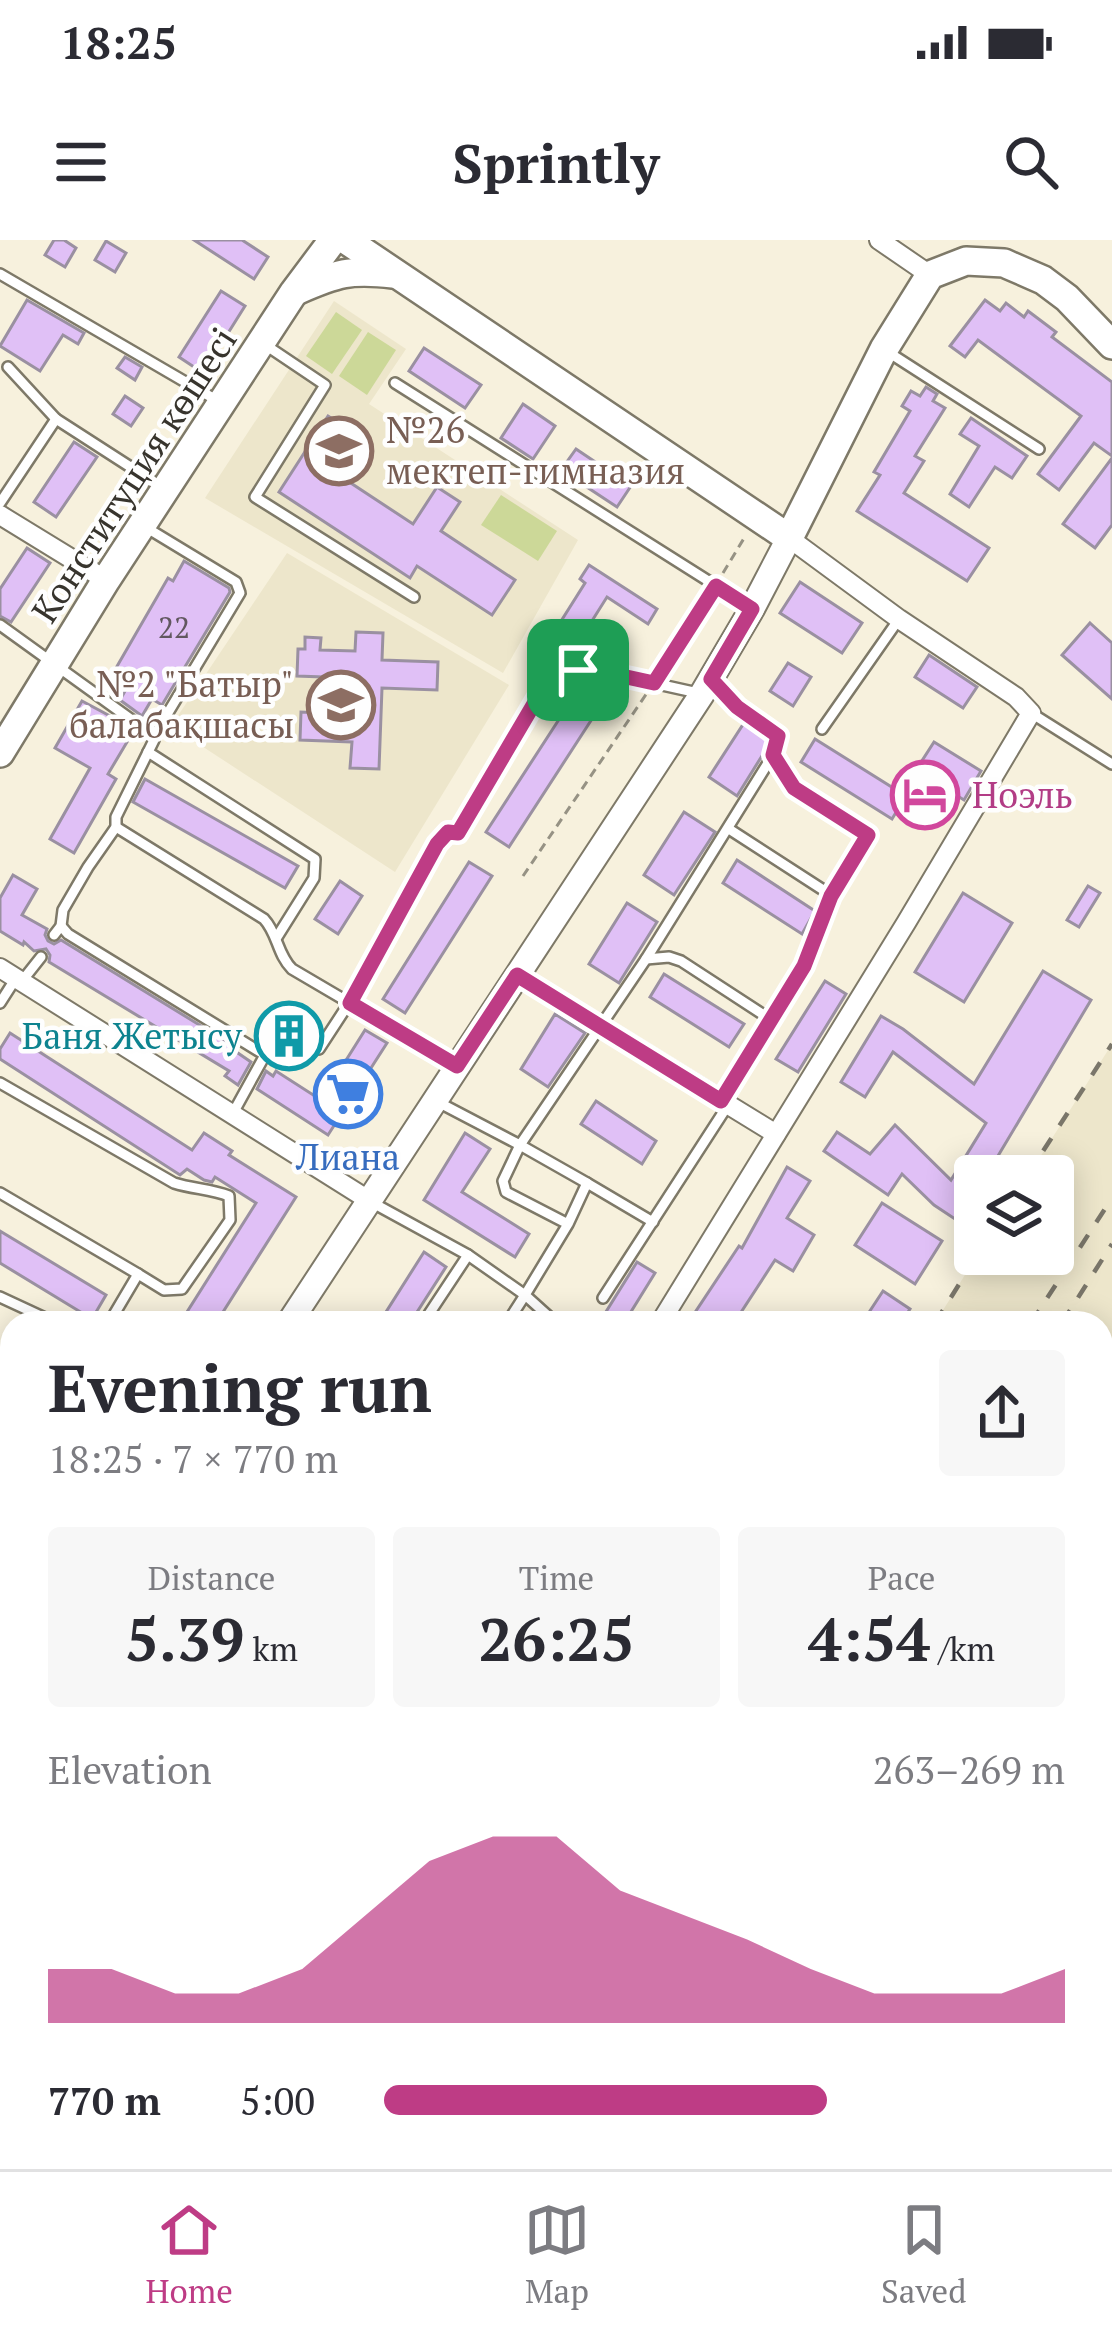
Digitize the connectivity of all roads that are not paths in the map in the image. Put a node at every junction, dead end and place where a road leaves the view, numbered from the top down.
1 (333, 240) edge
2 (346, 240) edge
3 (879, 240) edge
4 (965, 250) edge
5 (0, 274) edge
6 (400, 274) junction
7 (930, 275) junction
8 (294, 292) junction
9 (262, 343) junction
10 (1112, 345) edge
11 (884, 349) junction
12 (8, 367) dead end
13 (395, 383) dead end
14 (223, 404) junction
15 (56, 418) junction
16 (1039, 449) dead end
17 (166, 490) junction
18 (0, 503) edge
19 (0, 514) edge
20 (142, 525) junction
21 (789, 538) junction
22 (106, 580) junction
23 (414, 597) dead end
24 (752, 609) junction
25 (899, 619) junction
26 (0, 625) edge
27 (55, 665) junction
28 (707, 686) junction
29 (1031, 713) junction
30 (822, 729) dead end
31 (154, 736) junction
32 (0, 752) edge
33 (148, 752) junction
34 (773, 755) junction
35 (1112, 764) edge
36 (116, 827) junction
37 (729, 829) junction
38 (831, 896) junction
39 (277, 938) junction
40 (41, 957) dead end
41 (646, 959) junction
42 (517, 975) junction
43 (12, 976) edge
44 (0, 1003) edge
45 (350, 1003) junction
46 (770, 1019) junction
47 (601, 1027) junction
48 (319, 1049) dead end
49 (457, 1066) junction
50 (0, 1083) edge
51 (436, 1100) junction
52 (724, 1103) junction
53 (232, 1115) junction
54 (776, 1134) junction
55 (520, 1145) junction
56 (587, 1184) junction
57 (0, 1193) edge
58 (370, 1201) junction
59 (653, 1222) junction
60 (568, 1224) junction
61 (468, 1256) junction
62 (138, 1274) junction
63 (524, 1295) junction
64 (0, 1297) edge
65 (603, 1298) dead end
66 (30, 1311) edge
67 (116, 1311) edge
68 (297, 1311) edge
69 (431, 1311) edge
70 (514, 1311) edge
71 (542, 1311) edge
72 (668, 1311) edge

1 - 8 main road, Конституция көшесі
2 - 6 main road
3 - 7 street
4 - 7 main road
4 - 10 main road
5 - 14 lane
6 - 8 main road
6 - 21 main road
7 - 11 main road
8 - 9 main road, Конституция көшесі
9 - 14 main road, Конституция көшесі
9 - 23 lane
11 - 16 lane
11 - 21 main road
12 - 15 lane
13 - 24 lane
14 - 17 main road, Конституция көшесі
15 - 17 lane
15 - 18 lane
17 - 20 main road, Конституция көшесі
19 - 22 street
20 - 22 main road, Конституция көшесі
20 - 31 lane
21 - 24 street
21 - 25 street
22 - 27 main road, Конституция көшесі
24 - 28 street
25 - 29 street
25 - 30 lane
26 - 27 lane
27 - 31 lane
27 - 32 main road, Конституция көшесі
28 - 34 lane
28 - 42 street
28 - 45 lane
29 - 35 lane
29 - 54 street
31 - 33 lane
33 - 36 lane
33 - 39 lane
34 - 37 lane
34 - 38 lane
36 - 39 lane
36 - 53 lane
37 - 38 lane
37 - 41 lane
38 - 46 lane
39 - 45 lane
40 - 43 lane
41 - 46 lane
41 - 47 lane
42 - 47 street
42 - 49 street
43 - 44 lane
43 - 53 street
45 - 48 lane
45 - 49 lane
46 - 52 lane
47 - 52 street
47 - 55 lane
49 - 51 street
50 - 62 lane
51 - 55 lane
51 - 58 street
52 - 54 street
52 - 59 lane
53 - 58 street
54 - 72 street
55 - 56 lane
55 - 60 lane
56 - 59 lane
56 - 60 lane
57 - 62 lane
58 - 61 lane
58 - 68 street
59 - 65 lane
60 - 63 lane
61 - 63 lane
61 - 69 lane
62 - 67 lane
63 - 70 lane
63 - 71 lane
64 - 66 lane

